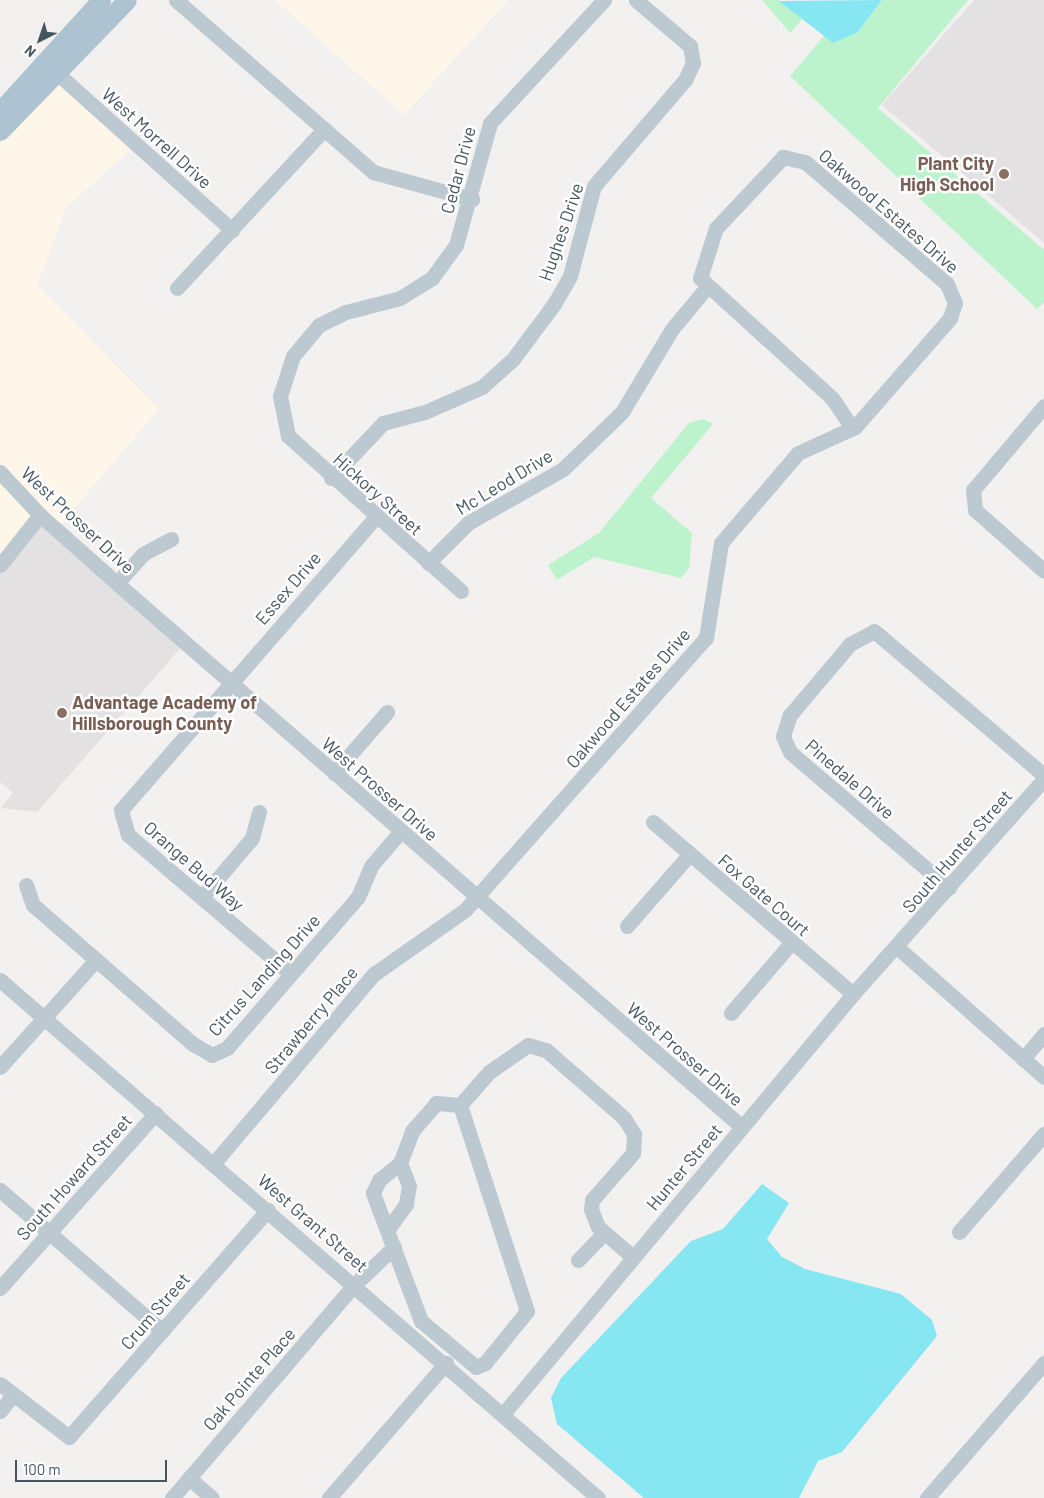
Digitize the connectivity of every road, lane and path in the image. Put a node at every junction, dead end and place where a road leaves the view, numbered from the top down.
1 (128, 0) edge
2 (176, 0) edge
3 (604, 0) edge
4 (636, 0) edge
5 (98, 3) edge
6 (58, 74) junction
7 (8, 105) edge
8 (0, 124) edge
9 (324, 129) junction
10 (0, 131) edge
11 (472, 199) junction
12 (232, 230) junction
13 (177, 288) dead end
14 (706, 288) junction
15 (1044, 406) edge
16 (281, 418) joint
17 (852, 428) junction
18 (0, 472) edge
19 (332, 478) junction
20 (40, 515) junction
21 (375, 518) junction
22 (171, 539) dead end
23 (428, 563) junction
24 (0, 565) edge
25 (1044, 571) edge
26 (117, 583) junction
27 (461, 591) dead end
28 (230, 684) junction
29 (387, 712) dead end
30 (334, 773) junction
31 (1044, 774) edge
32 (1044, 779) edge
33 (260, 812) dead end
34 (653, 822) dead end
35 (400, 832) junction
36 (689, 855) junction
37 (26, 885) dead end
38 (949, 888) junction
39 (202, 897) junction
40 (476, 899) junction
41 (627, 926) dead end
42 (791, 943) junction
43 (898, 947) junction
44 (96, 960) junction
45 (291, 974) junction
46 (0, 980) edge
47 (853, 994) junction
48 (731, 1013) dead end
49 (46, 1019) junction
50 (1044, 1034) edge
51 (1022, 1059) junction
52 (0, 1067) edge
53 (1044, 1077) edge
54 (460, 1105) junction
55 (156, 1113) junction
56 (742, 1127) junction
57 (1044, 1134) edge
58 (214, 1163) junction
59 (400, 1163) junction
60 (0, 1190) edge
61 (268, 1210) junction
62 (388, 1230) junction
63 (604, 1232) junction
64 (959, 1232) dead end
65 (49, 1234) junction
66 (394, 1247) junction
67 (633, 1257) junction
68 (578, 1260) dead end
69 (355, 1284) junction
70 (0, 1288) edge
71 (162, 1331) junction
72 (446, 1363) junction
73 (1044, 1364) edge
74 (0, 1384) edge
75 (13, 1395) junction
76 (0, 1411) edge
77 (502, 1414) junction
78 (189, 1478) junction
79 (172, 1498) edge
80 (212, 1498) edge
81 (329, 1498) edge
82 (598, 1498) edge
83 (927, 1498) edge

1 - 6 main road
2 - 9 street
3 - 11 street, Cedar Drive
4 - 19 street, Hughes Drive
5 - 6 main road
5 - 7 main road
6 - 7 main road
6 - 12 street, West Morrell Drive
7 - 8 main road
7 - 10 main road
9 - 11 street
9 - 12 street
11 - 16 street, Cedar Drive
12 - 13 street
14 - 17 street
14 - 17 street, Oakwood Estates Drive
14 - 23 street, Mc Leod Drive
15 - 25 street
16 - 19 street, Hickory Street
17 - 40 street, Oakwood Estates Drive
18 - 20 street, West Prosser Drive
19 - 21 street, Hickory Street
20 - 24 street
20 - 26 street, West Prosser Drive
21 - 23 street, Hickory Street
21 - 28 street, Essex Drive
22 - 26 street
23 - 27 street, Hickory Street
26 - 28 street, West Prosser Drive
28 - 30 street, West Prosser Drive
28 - 39 street, Orange Bud Way
29 - 30 street
30 - 35 street, West Prosser Drive
31 - 38 street, Pinedale Drive
32 - 38 street, South Hunter Street
33 - 39 street
34 - 36 street, Fox Gate Court
35 - 40 street, West Prosser Drive
35 - 45 street, Citrus Landing Drive
36 - 41 street
36 - 42 street, Fox Gate Court
37 - 44 street, Citrus Landing Drive
38 - 43 street, South Hunter Street
39 - 45 street, Orange Bud Way
40 - 56 street, West Prosser Drive
40 - 58 street, Strawberry Place
42 - 47 street, Fox Gate Court
42 - 48 street
43 - 47 street, Hunter Street
43 - 51 street
44 - 45 street, Citrus Landing Drive
44 - 49 street
46 - 49 street, West Grant Street
47 - 56 street, Hunter Street
49 - 52 street
49 - 55 street, West Grant Street
50 - 51 street
51 - 53 street
54 - 59 street
54 - 63 street
54 - 66 street
55 - 58 street, West Grant Street
55 - 65 street, South Howard Street
56 - 67 street, Hunter Street
57 - 64 street
58 - 61 street, West Grant Street
59 - 62 street
59 - 62 street
60 - 65 street
61 - 69 street, West Grant Street
61 - 71 street, Crum Street
62 - 66 street
63 - 67 street
63 - 68 street
65 - 70 street, South Howard Street
65 - 71 street
66 - 69 street, Oak Pointe Place
67 - 77 street, Hunter Street
69 - 72 street, West Grant Street
69 - 78 street, Oak Pointe Place
71 - 75 street, Crum Street
72 - 77 street, West Grant Street
72 - 81 street
73 - 83 street
74 - 75 street
75 - 76 street
77 - 82 street, West Grant Street
78 - 79 street, Oak Pointe Place
78 - 80 street

